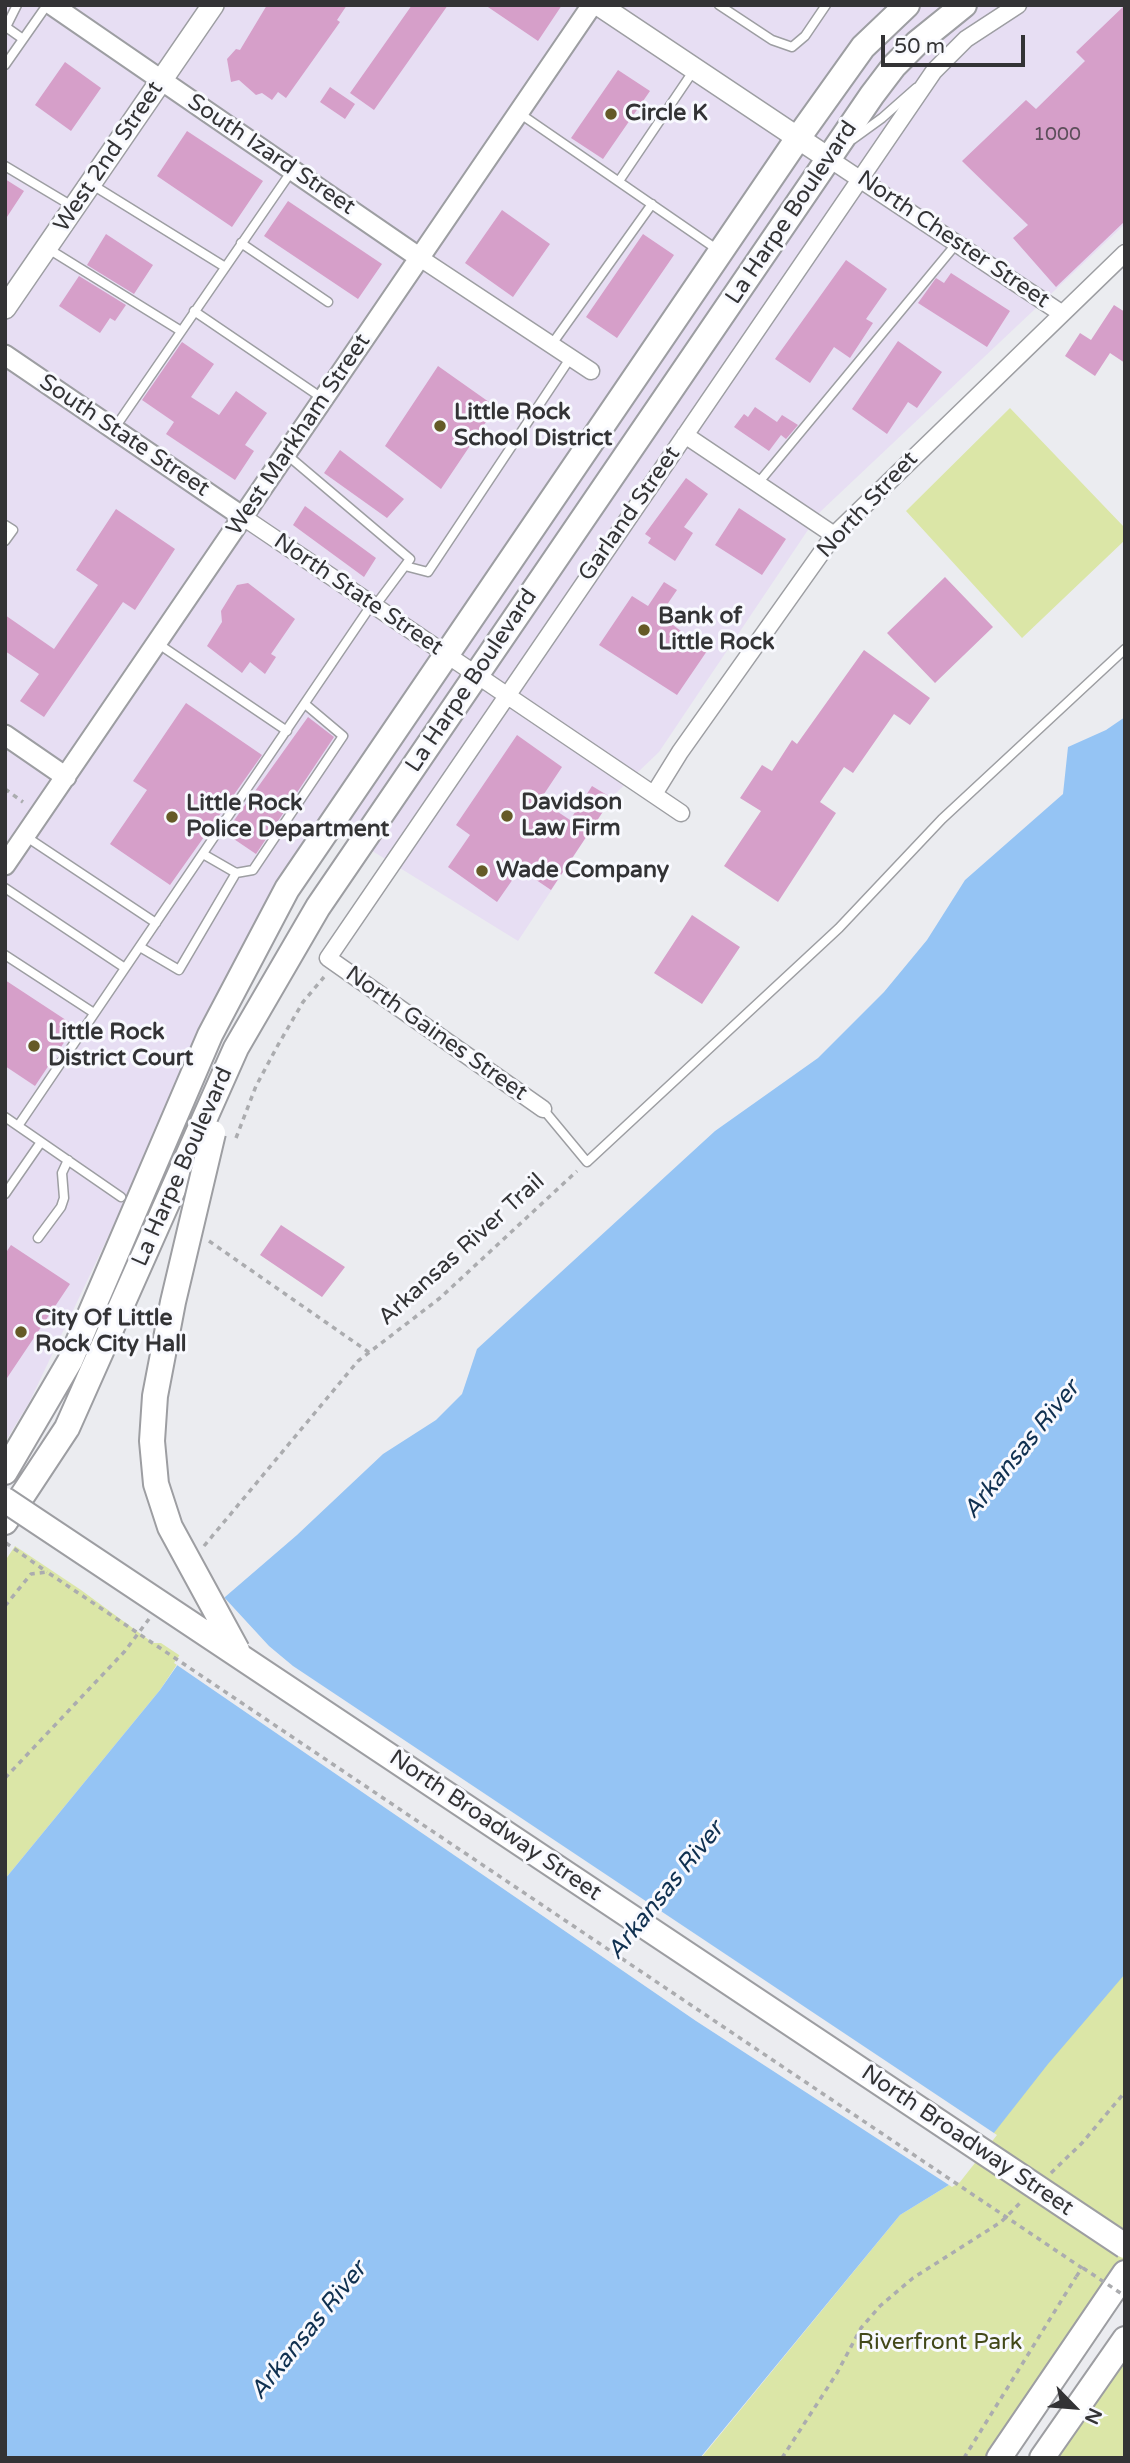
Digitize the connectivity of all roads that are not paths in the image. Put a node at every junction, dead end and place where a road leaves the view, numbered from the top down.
1 (17, 5) edge
2 (49, 5) edge
3 (213, 5) edge
4 (592, 5) edge
5 (600, 5) edge
6 (719, 5) edge
7 (826, 5) edge
8 (907, 5) edge
9 (964, 5) edge
10 (1018, 5) edge
11 (23, 39) junction
12 (5, 65) edge
13 (694, 70) junction
14 (934, 71) junction
15 (161, 81) junction
16 (519, 113) junction
17 (797, 138) junction
18 (828, 158) junction
19 (5, 166) edge
20 (293, 169) junction
21 (862, 178) junction
22 (619, 181) junction
23 (91, 184) junction
24 (652, 204) junction
25 (74, 208) junction
26 (241, 243) junction
27 (957, 243) junction
28 (47, 248) junction
29 (720, 251) junction
30 (1125, 253) edge
31 (420, 258) junction
32 (225, 267) junction
33 (328, 302) dead end
34 (5, 309) edge
35 (194, 311) junction
36 (1061, 313) junction
37 (181, 331) junction
38 (552, 344) junction
39 (5, 355) edge
40 (571, 357) junction
41 (591, 371) dead end
42 (323, 399) junction
43 (114, 429) junction
44 (685, 435) junction
45 (286, 454) junction
46 (758, 482) junction
47 (243, 517) junction
48 (5, 525) edge
49 (834, 535) junction
50 (5, 541) edge
51 (405, 566) junction
52 (373, 605) junction
53 (157, 643) junction
54 (1125, 649) edge
55 (445, 654) junction
56 (476, 673) junction
57 (507, 694) junction
58 (305, 704) junction
59 (287, 731) junction
60 (5, 735) edge
61 (66, 777) junction
62 (654, 794) junction
63 (681, 813) dead end
64 (25, 836) junction
65 (203, 854) junction
66 (5, 866) edge
67 (344, 869) junction
68 (236, 873) junction
69 (5, 888) edge
70 (156, 923) junction
71 (140, 947) junction
72 (5, 955) edge
73 (332, 960) joint
74 (125, 968) junction
75 (94, 1013) junction
76 (543, 1110) joint
77 (5, 1117) edge
78 (18, 1126) junction
79 (41, 1142) junction
80 (68, 1160) junction
81 (5, 1194) edge
82 (121, 1196) dead end
83 (38, 1238) dead end
84 (5, 1472) edge
85 (5, 1500) edge
86 (5, 1522) edge
87 (240, 1657) junction
88 (1125, 2246) edge
89 (1125, 2273) edge
90 (1125, 2339) edge
91 (999, 2458) edge
92 (1042, 2458) edge

1 - 11 lane
2 - 11 lane
2 - 15 street, South Izard Street
3 - 15 main road, West 2nd Street
4 - 16 street, West Markham Street
5 - 13 main road, North Chester Street
6 - 7 lane
8 - 17 main road, La Harpe Boulevard
9 - 18 main road, La Harpe Boulevard
10 - 14 street, Garland Street
11 - 12 lane
13 - 17 main road, North Chester Street
13 - 22 lane
14 - 18 lane, Garland Street
14 - 21 street, Garland Street
15 - 20 street, South Izard Street
15 - 23 main road, West 2nd Street
16 - 22 lane
16 - 31 street, West Markham Street
17 - 18 main road, North Chester Street
17 - 29 main road, La Harpe Boulevard
18 - 21 street, North Chester Street
18 - 56 main road, La Harpe Boulevard
19 - 25 lane
20 - 26 lane
20 - 31 street, South Izard Street
21 - 27 street, North Chester Street
21 - 44 street, Garland Street
22 - 24 lane
23 - 25 main road, West 2nd Street
23 - 32 lane
24 - 29 lane
24 - 38 lane
25 - 28 main road, West 2nd Street
26 - 32 lane
26 - 33 lane
27 - 36 street, North Chester Street
27 - 46 lane
28 - 34 main road, West 2nd Street
28 - 37 lane
29 - 55 main road, La Harpe Boulevard
30 - 36 street, North Street
31 - 38 street
31 - 42 street, West Markham Street
32 - 35 lane
35 - 37 lane
35 - 42 lane
36 - 49 street, North Street
37 - 43 lane
38 - 40 street
39 - 43 street, South State Street
40 - 41 street
40 - 51 lane
42 - 45 street, West Markham Street
43 - 47 street, South State Street
44 - 46 street
44 - 57 street, Garland Street
45 - 47 street, West Markham Street
45 - 51 lane
46 - 49 street
47 - 52 street, North State Street
47 - 53 street, West Markham Street
48 - 50 lane
49 - 62 street, North Street
51 - 52 lane
52 - 55 street, North State Street
52 - 58 lane
53 - 59 lane
53 - 61 street, West Markham Street
54 - 76 lane
55 - 56 street, North State Street
55 - 84 main road, La Harpe Boulevard
56 - 57 street, North State Street
56 - 67 main road, La Harpe Boulevard
57 - 62 street, North State Street
57 - 73 street, Garland Street
58 - 59 lane
58 - 68 lane
59 - 65 lane
60 - 61 street
61 - 64 street, West Markham Street
62 - 63 street, North State Street
64 - 66 street, West Markham Street
64 - 70 lane
65 - 68 lane
65 - 70 lane
67 - 86 main road, La Harpe Boulevard
67 - 87 main road, bridge
68 - 71 lane
69 - 74 lane
70 - 71 lane
71 - 74 lane
72 - 75 lane
73 - 76 street, North Gaines Street
74 - 75 lane
75 - 78 lane
77 - 78 lane
78 - 79 lane
79 - 80 lane
79 - 81 lane
80 - 82 lane
80 - 83 lane
85 - 87 main road, North Broadway Street, bridge
87 - 88 main road, North Broadway Street, bridge
89 - 91 main road
90 - 92 main road

